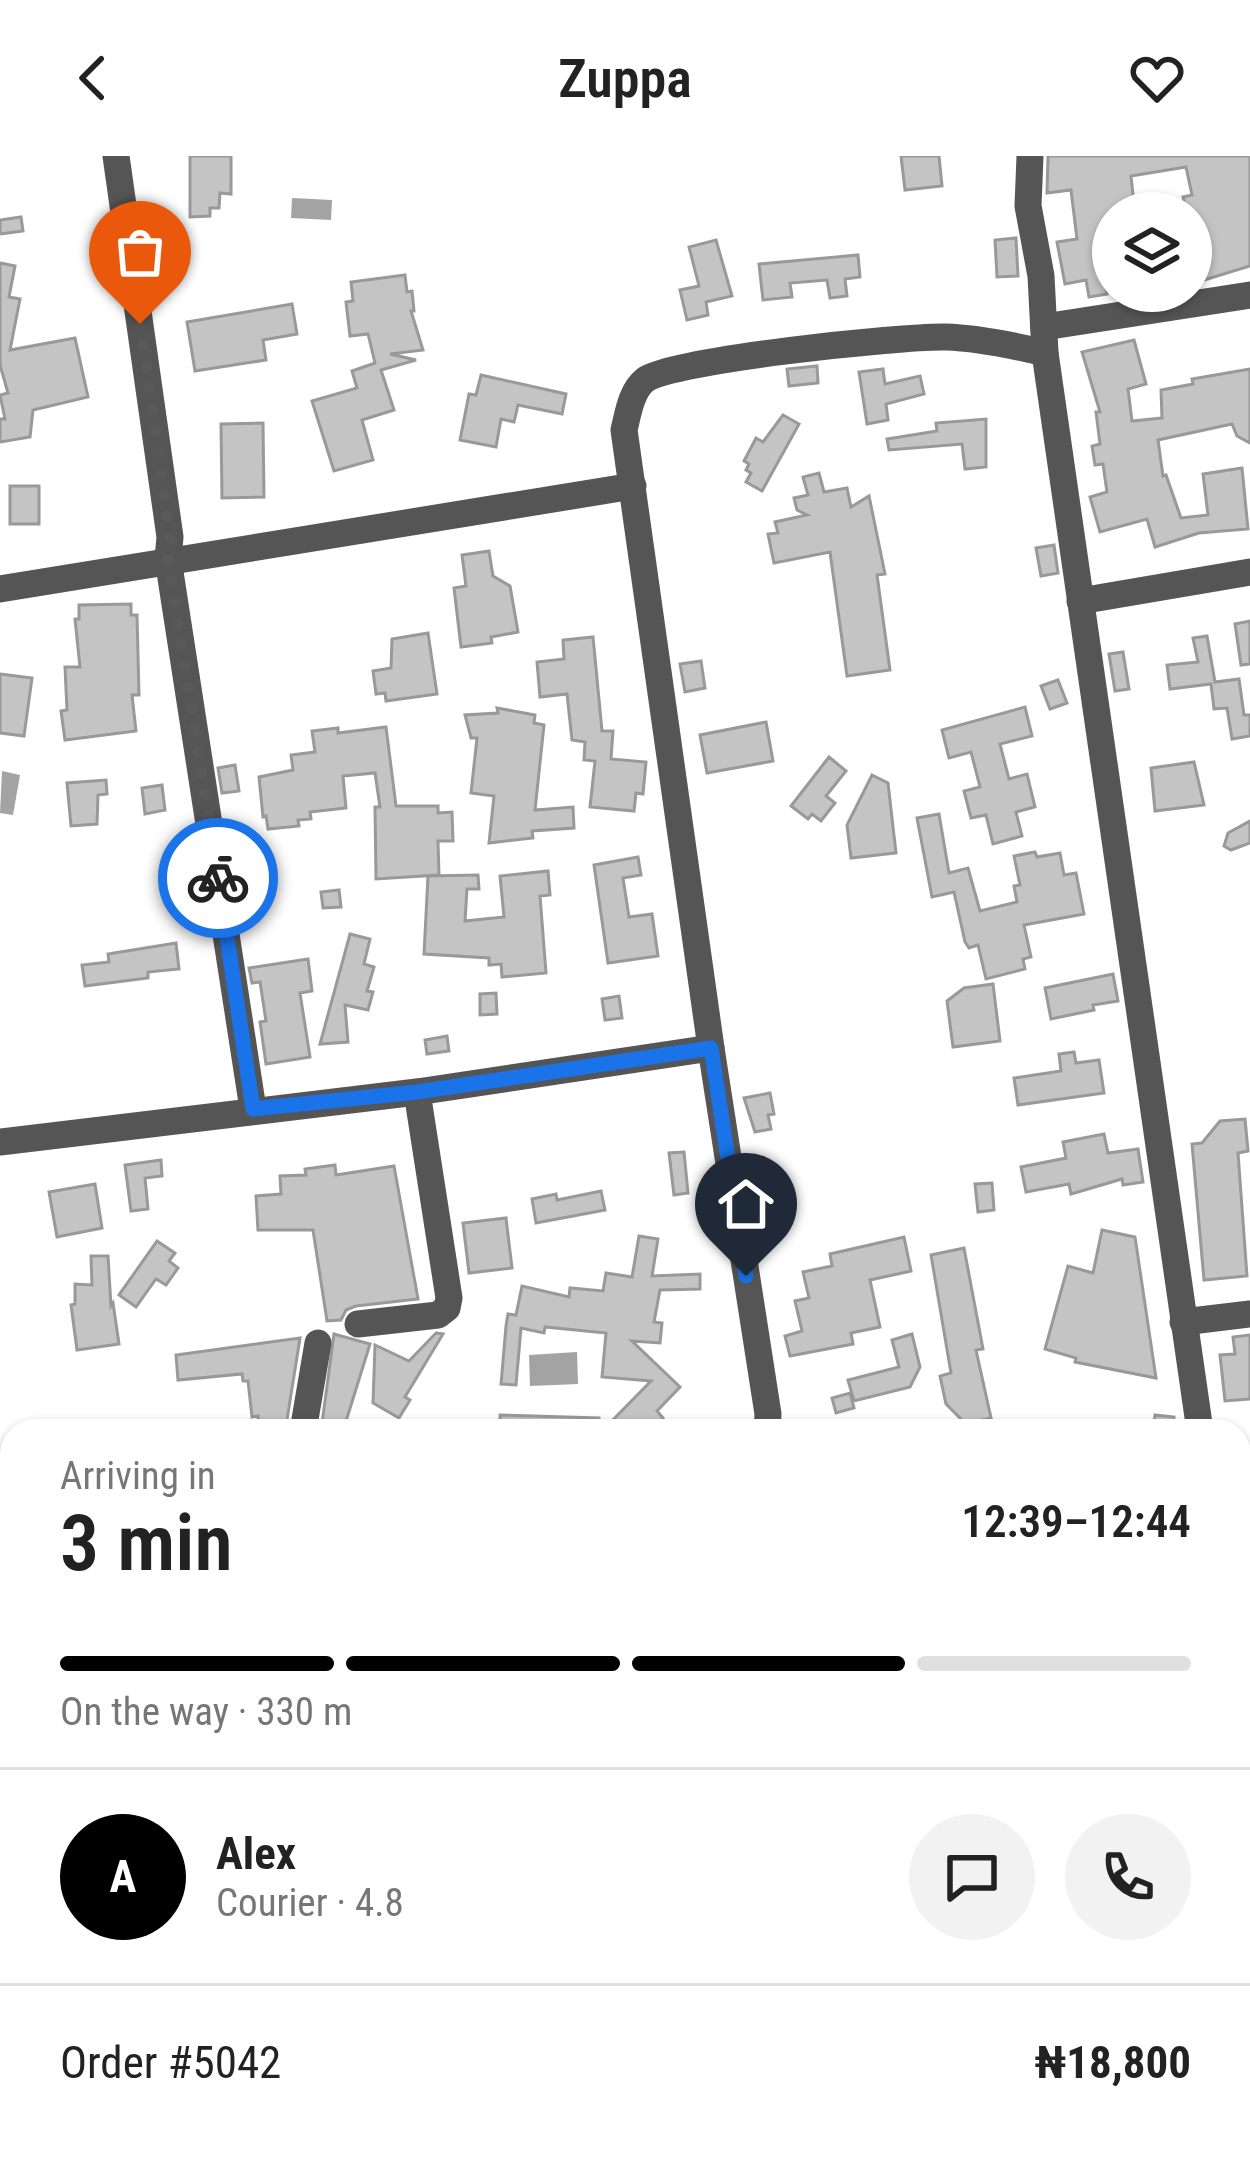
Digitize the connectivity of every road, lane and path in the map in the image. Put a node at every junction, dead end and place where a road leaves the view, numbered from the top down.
1 (116, 156) edge
2 (1030, 156) edge
3 (1250, 295) edge
4 (1044, 340) junction
5 (633, 486) junction
6 (168, 559) junction
7 (1250, 572) edge
8 (0, 589) edge
9 (1080, 601) junction
10 (711, 1048) junction
11 (417, 1092) junction
12 (253, 1109) junction
13 (0, 1142) edge
14 (1250, 1314) edge
15 (1183, 1322) junction
16 (358, 1324) dead end
17 (318, 1343) dead end
18 (305, 1419) edge
19 (768, 1419) edge
20 (1198, 1419) edge

1 - 6 street
2 - 4 street
3 - 4 street
4 - 5 street
4 - 9 street
5 - 6 street
5 - 10 street
6 - 8 street
6 - 12 street
7 - 9 street
9 - 15 street
10 - 11 street
10 - 19 street
11 - 12 street
11 - 16 street
12 - 13 street
14 - 15 street
15 - 20 street
17 - 18 street

